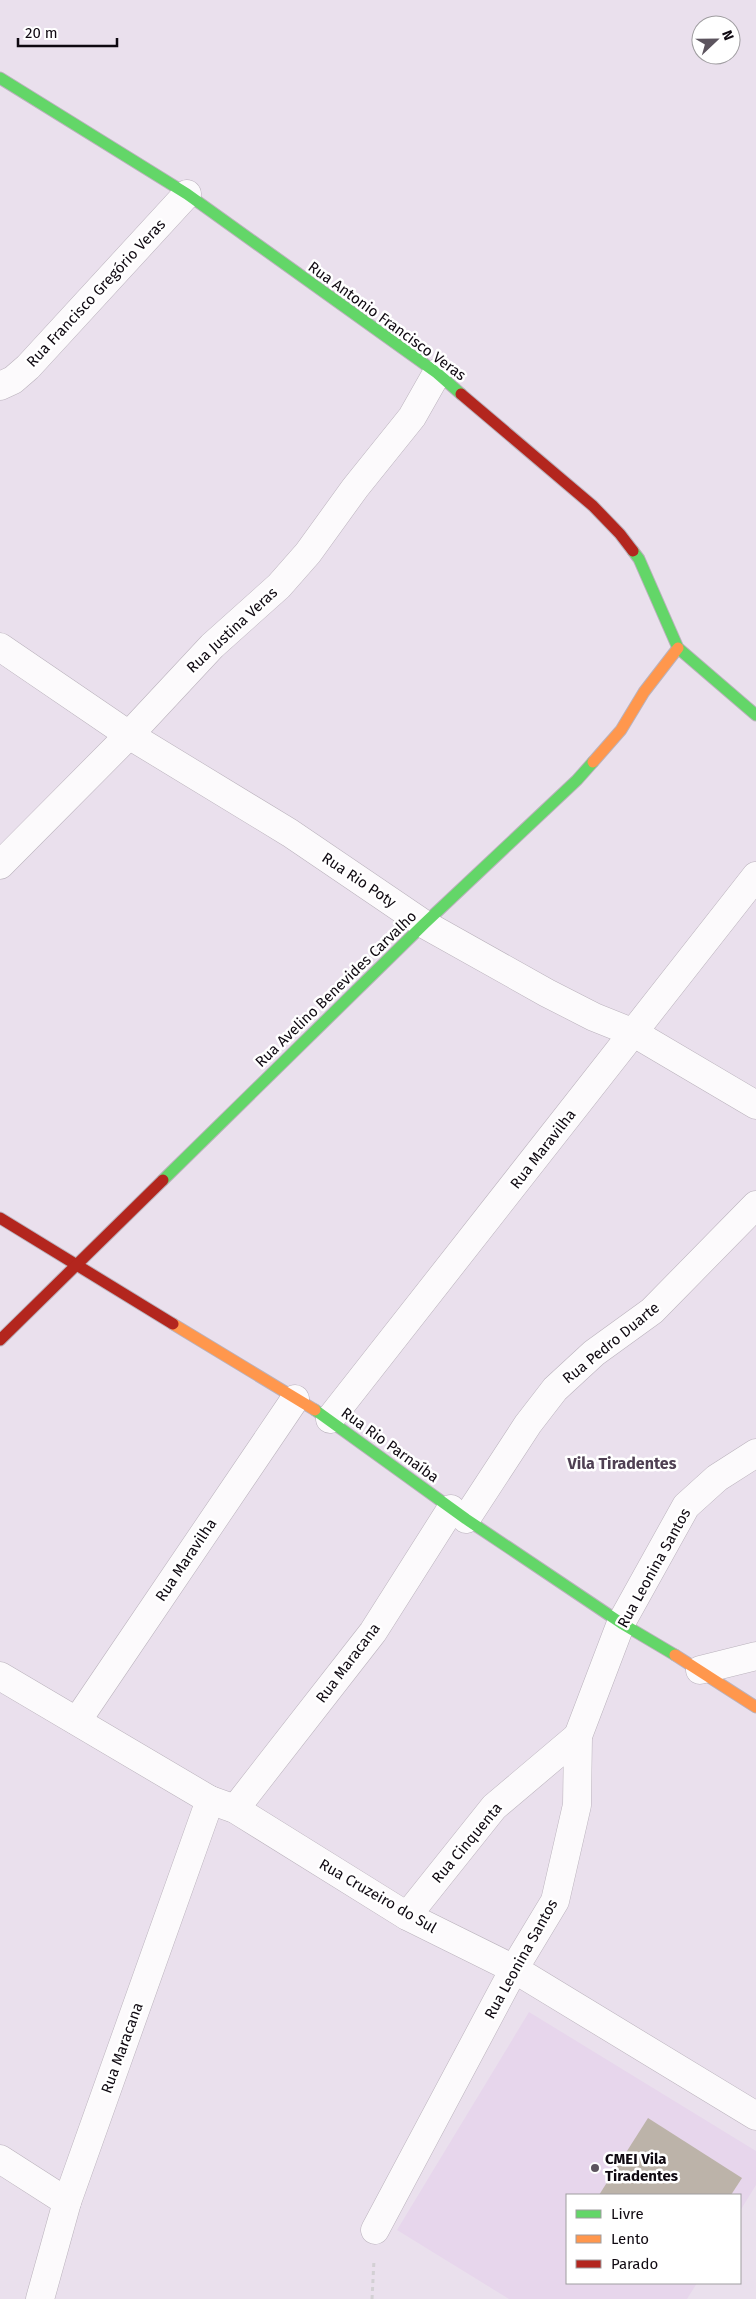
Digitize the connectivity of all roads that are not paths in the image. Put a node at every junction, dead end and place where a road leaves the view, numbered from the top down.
1 (0, 78) edge
2 (187, 194) junction
3 (437, 373) junction
4 (0, 386) edge
5 (0, 647) edge
6 (678, 648) junction
7 (756, 716) edge
8 (129, 735) junction
9 (0, 865) edge
10 (756, 877) edge
11 (424, 924) junction
12 (634, 1033) junction
13 (756, 1105) edge
14 (756, 1205) edge
15 (0, 1218) edge
16 (75, 1264) junction
17 (0, 1340) edge
18 (294, 1399) junction
19 (330, 1419) junction
20 (756, 1453) edge
21 (458, 1514) junction
22 (621, 1623) junction
23 (756, 1656) edge
24 (700, 1670) junction
25 (0, 1676) edge
26 (756, 1707) edge
27 (77, 1721) junction
28 (578, 1736) junction
29 (222, 1805) junction
30 (407, 1916) junction
31 (514, 1970) junction
32 (756, 2116) edge
33 (0, 2159) edge
34 (67, 2202) junction
35 (375, 2230) road end
36 (40, 2299) edge

1 - 2 street, Rua Antonio Francisco Veras
2 - 3 street, Rua Antonio Francisco Veras
2 - 4 street, Rua Francisco Gregório Veras
3 - 6 street, Rua Antonio Francisco Veras
3 - 8 street, Rua Justina Veras
5 - 8 street, Rua Rio Poty
6 - 7 street, Rua Antonio Francisco Veras
6 - 11 street, Rua Avelino Benevides Carvalho
8 - 9 street, Rua Justina Veras
8 - 11 street, Rua Rio Poty
10 - 12 street, Rua Maravilha
11 - 12 street, Rua Rio Poty
11 - 16 street, Rua Avelino Benevides Carvalho
12 - 13 street, Rua Rio Poty
12 - 19 street, Rua Maravilha
14 - 21 street, Rua Pedro Duarte
15 - 16 street, Rua Rio Parnaíba
16 - 17 street, Rua Avelino Benevides Carvalho
16 - 18 street, Rua Rio Parnaíba
18 - 19 street, Rua Rio Parnaíba
18 - 27 street, Rua Maravilha
19 - 21 street, Rua Rio Parnaíba
20 - 22 street, Rua Leonina Santos
21 - 22 street, Rua Rio Parnaíba
21 - 29 street, Rua Maracana
22 - 24 street, Rua Rio Parnaíba
22 - 28 street, Rua Leonina Santos
23 - 24 street
24 - 26 street, Rua Rio Parnaíba
25 - 27 street, Rua Cruzeiro do Sul
27 - 29 street, Rua Cruzeiro do Sul
28 - 30 street, Rua Cinquenta
28 - 31 street, Rua Leonina Santos
29 - 30 street, Rua Cruzeiro do Sul
29 - 34 street, Rua Maracana
30 - 31 street, Rua Cruzeiro do Sul
31 - 32 street, Rua Cruzeiro do Sul
31 - 35 street, Rua Leonina Santos
33 - 34 street
34 - 36 street, Rua Maracana

